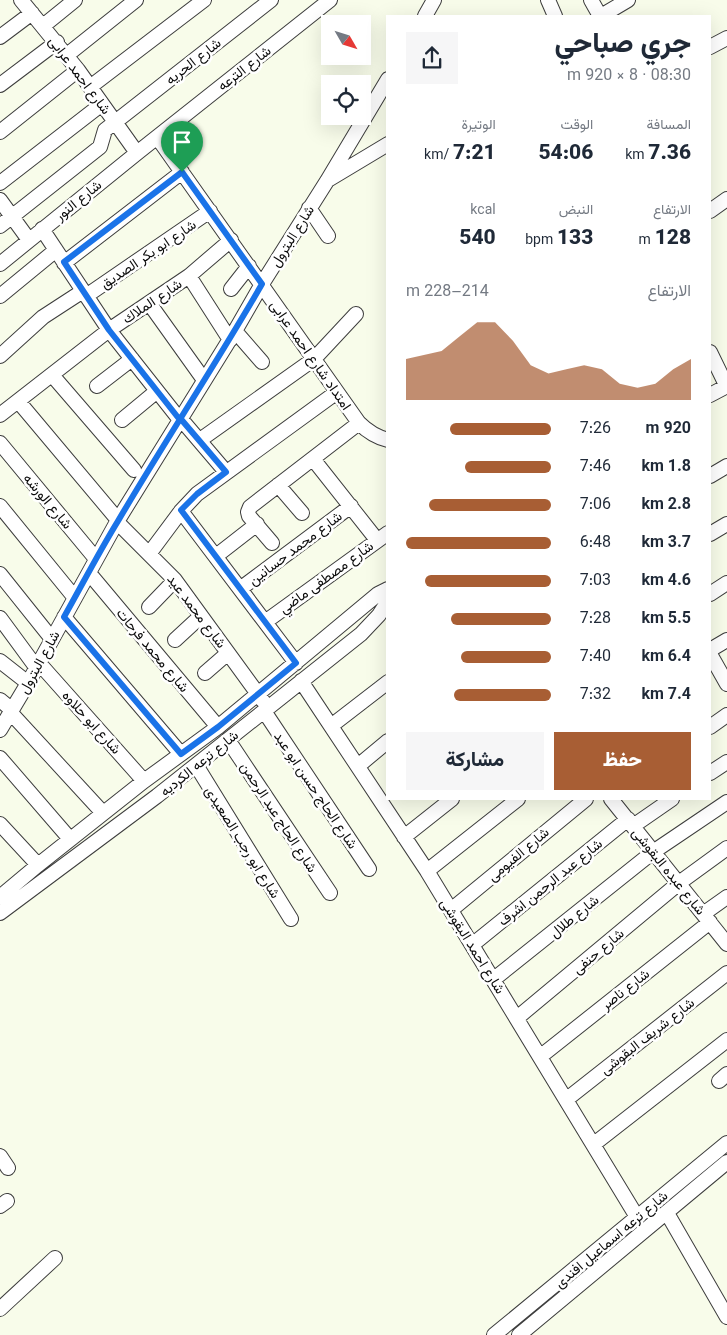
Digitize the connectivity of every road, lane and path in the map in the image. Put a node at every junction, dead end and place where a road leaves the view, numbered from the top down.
1 (21, 0) edge
2 (75, 0) edge
3 (136, 0) edge
4 (204, 0) edge
5 (271, 0) edge
6 (330, 0) edge
7 (434, 0) edge
8 (548, 0) edge
9 (591, 0) edge
10 (628, 0) edge
11 (32, 13) junction
12 (426, 15) edge
13 (555, 15) edge
14 (599, 15) edge
15 (602, 15) edge
16 (43, 26) junction
17 (0, 37) edge
18 (727, 38) edge
19 (56, 42) junction
20 (711, 46) edge
21 (67, 55) junction
22 (78, 70) junction
23 (386, 82) edge
24 (0, 85) edge
25 (90, 87) junction
26 (102, 104) junction
27 (115, 122) junction
28 (0, 132) edge
29 (157, 137) junction
30 (386, 145) edge
31 (137, 153) junction
32 (182, 172) junction
33 (327, 181) junction
34 (0, 183) edge
35 (727, 199) edge
36 (0, 200) edge
37 (309, 208) junction
38 (711, 210) edge
39 (210, 211) junction
40 (12, 216) junction
41 (0, 226) edge
42 (42, 229) junction
43 (328, 236) dead end
44 (29, 240) junction
45 (231, 240) junction
46 (56, 250) junction
47 (1, 262) edge
48 (64, 262) junction
49 (249, 266) junction
50 (189, 276) junction
51 (262, 284) junction
52 (231, 289) dead end
53 (85, 294) junction
54 (0, 296) edge
55 (149, 303) junction
56 (356, 314) dead end
57 (109, 330) junction
58 (232, 335) junction
59 (711, 354) edge
60 (0, 356) edge
61 (132, 359) junction
62 (314, 359) junction
63 (262, 362) dead end
64 (52, 375) junction
65 (204, 380) junction
66 (97, 386) dead end
67 (727, 386) edge
68 (157, 391) junction
69 (337, 392) junction
70 (711, 394) edge
71 (18, 401) junction
72 (1, 414) edge
73 (180, 419) junction
74 (122, 420) dead end
75 (359, 423) junction
76 (386, 439) edge
77 (200, 440) junction
78 (0, 443) edge
79 (313, 459) junction
80 (727, 466) edge
81 (134, 470) dead end
82 (226, 472) junction
83 (711, 475) edge
84 (278, 486) junction
85 (0, 506) edge
86 (351, 506) junction
87 (181, 510) junction
88 (302, 514) dead end
89 (117, 521) junction
90 (257, 524) junction
91 (727, 524) edge
92 (711, 533) edge
93 (382, 536) edge
94 (272, 543) dead end
95 (150, 554) junction
96 (216, 556) junction
97 (96, 559) junction
98 (89, 572) junction
99 (0, 574) edge
100 (175, 580) junction
101 (727, 583) edge
102 (240, 589) junction
103 (386, 590) edge
104 (711, 593) edge
105 (75, 598) junction
106 (386, 604) edge
107 (149, 607) dead end
108 (201, 616) junction
109 (64, 617) junction
110 (0, 618) edge
111 (265, 622) junction
112 (52, 638) junction
113 (175, 640) dead end
114 (727, 640) edge
115 (711, 651) edge
116 (228, 653) junction
117 (711, 654) edge
118 (0, 661) edge
119 (296, 663) junction
120 (38, 665) junction
121 (205, 674) dead end
122 (724, 680) edge
123 (301, 681) junction
124 (28, 683) junction
125 (386, 684) edge
126 (711, 684) edge
127 (258, 694) junction
128 (0, 700) edge
129 (266, 709) junction
130 (11, 711) junction
131 (727, 716) edge
132 (331, 726) junction
133 (711, 726) edge
134 (218, 727) junction
135 (0, 730) edge
136 (228, 740) junction
137 (386, 743) edge
138 (181, 754) junction
139 (0, 758) edge
140 (727, 762) edge
141 (196, 765) junction
142 (358, 766) junction
143 (711, 772) edge
144 (144, 781) junction
145 (451, 800) edge
146 (517, 800) edge
147 (585, 800) edge
148 (612, 800) edge
149 (670, 800) edge
150 (385, 801) edge
151 (727, 802) edge
152 (103, 813) junction
153 (630, 822) junction
154 (0, 824) edge
155 (404, 837) junction
156 (70, 839) junction
157 (727, 848) edge
158 (654, 852) junction
159 (38, 864) junction
160 (369, 869) dead end
161 (427, 871) junction
162 (679, 883) junction
163 (3, 890) edge
164 (330, 893) dead end
165 (727, 897) edge
166 (451, 910) junction
167 (0, 913) edge
168 (706, 918) junction
169 (291, 919) dead end
170 (727, 943) edge
171 (472, 945) junction
172 (727, 973) edge
173 (494, 979) junction
174 (517, 1018) junction
175 (727, 1040) edge
176 (541, 1056) junction
177 (567, 1099) junction
178 (727, 1143) edge
179 (594, 1144) junction
180 (727, 1162) edge
181 (667, 1213) junction
182 (637, 1216) junction
183 (590, 1256) junction
184 (56, 1258) dead end
185 (598, 1268) junction
186 (0, 1308) edge
187 (727, 1317) edge
188 (494, 1335) edge
189 (519, 1335) edge

1 - 11 street, شارع احمد عرابى
2 - 16 street
3 - 21 street
4 - 25 street
5 - 27 street, شارع الحريه
6 - 29 street, شارع الترعه
7 - 12 street
8 - 13 street
9 - 14 street
10 - 15 street
11 - 16 street, شارع احمد عرابى
11 - 17 street
16 - 19 street, شارع احمد عرابى
18 - 20 street
19 - 21 street, شارع احمد عرابى
19 - 24 street
21 - 22 street, شارع احمد عرابى
22 - 25 street, شارع احمد عرابى
22 - 28 street
23 - 33 street, شارع البترول
25 - 26 street, شارع احمد عرابى
26 - 27 street, شارع احمد عرابى
26 - 34 street
27 - 31 street, شارع احمد عرابى
27 - 40 street
29 - 31 street, شارع النور
29 - 32 street, امتداد شارع احمد عرابى
30 - 33 street
31 - 42 street, شارع النور
32 - 39 street, امتداد شارع احمد عرابى
32 - 48 street
33 - 37 street, شارع البترول
35 - 38 street
36 - 40 street
37 - 43 street
37 - 51 street, شارع البترول
39 - 45 street, امتداد شارع احمد عرابى
39 - 53 street, شارع ابو بكر الصديق
40 - 41 street
40 - 44 street
42 - 44 street, شارع النور
42 - 46 street
44 - 47 street, شارع النور
45 - 49 street, امتداد شارع احمد عرابى
45 - 50 street, شارع الملاك
46 - 48 street
46 - 54 street
48 - 53 street
49 - 51 street, امتداد شارع احمد عرابى
49 - 52 street
50 - 55 street, شارع الملاك
50 - 58 street
51 - 58 street, شارع البترول
51 - 62 street, امتداد شارع احمد عرابى
53 - 57 street
53 - 60 street, شارع ابو بكر الصديق
55 - 57 street, شارع الملاك
55 - 65 street
56 - 62 street
57 - 61 street
57 - 64 street, شارع الملاك
58 - 63 street
58 - 65 street, شارع البترول
59 - 67 street
61 - 66 street
61 - 68 street
62 - 69 street, امتداد شارع احمد عرابى
62 - 77 street
64 - 71 street, شارع الملاك
64 - 81 street
65 - 73 street, شارع البترول
67 - 70 street
68 - 73 street
68 - 74 street
69 - 75 street, امتداد شارع احمد عرابى
69 - 82 street
71 - 72 street, شارع الملاك
71 - 89 street, شارع محمد عيد
73 - 77 street
73 - 89 street, شارع البترول
75 - 76 street, امتداد شارع احمد عرابى
75 - 79 street
77 - 82 street
78 - 97 street, شارع الورشه
79 - 84 street
79 - 86 street
80 - 83 street
82 - 87 street
84 - 88 street
84 - 90 street
85 - 105 street
86 - 93 street
86 - 102 street, شارع محمد حسانين
87 - 95 street
87 - 96 street
89 - 95 street, شارع محمد عيد
89 - 97 street, شارع البترول
90 - 94 street
90 - 96 street
91 - 92 street
93 - 111 street, شارع مصطفى ماضي
95 - 100 street, شارع محمد عيد
96 - 102 street
97 - 98 street, شارع البترول
98 - 105 street, شارع البترول
98 - 134 street, شارع محمد فرحات
99 - 112 street
100 - 107 street
100 - 108 street, شارع محمد عيد
101 - 104 street
102 - 111 street
103 - 119 street, شارع ترعه الكرديه
105 - 109 street, شارع البترول
106 - 123 street, شارع ترعه الكرديه
108 - 113 street
108 - 116 street, شارع محمد عيد
109 - 112 street, شارع البترول
109 - 138 street
110 - 120 street, شارع ابو حلاوه
111 - 119 street
112 - 120 street, شارع البترول
114 - 115 street
116 - 121 street
116 - 127 street, شارع محمد عيد
117 - 122 street
118 - 124 street
119 - 127 street, شارع ترعه الكرديه
120 - 124 street, شارع البترول
120 - 144 street, شارع ابو حلاوه
122 - 126 street
123 - 129 street, شارع ترعه الكرديه
123 - 132 street, شارع احمد البقوشى
124 - 130 street, شارع البترول
125 - 132 street
127 - 129 street, شارع محمد عيد
127 - 134 street, شارع ترعه الكرديه
128 - 130 street
129 - 136 street, شارع ترعه الكرديه
129 - 160 street, شارع الحاج حسن ابو عبد
130 - 135 street, شارع البترول
130 - 152 street
131 - 133 street
132 - 142 street, شارع احمد البقوشى
134 - 138 street, شارع ترعه الكرديه
136 - 141 street, شارع ترعه الكرديه
136 - 164 street, شارع الحاج عبد الرحمن
137 - 142 street
138 - 144 street, شارع ترعه الكرديه
139 - 156 street
140 - 143 street
141 - 167 street, شارع ترعه الكرديه
141 - 169 street, شارع ابو رجب الصعيدى
142 - 150 street, شارع احمد البقوشى
144 - 152 street, شارع ترعه الكرديه
145 - 155 street
146 - 161 street
147 - 166 street, شارع الفيومى
148 - 153 street, شارع عبده البقوشى
149 - 153 street, شارع عبد الرحمن اشرف
150 - 155 street, شارع احمد البقوشى
151 - 158 street, شارع طلال
152 - 156 street, شارع ترعه الكرديه
153 - 158 street, شارع عبده البقوشى
153 - 171 street, شارع عبد الرحمن اشرف
154 - 159 street
155 - 161 street, شارع احمد البقوشى
156 - 159 street, شارع ترعه الكرديه
157 - 162 street, شارع حنفى
158 - 162 street, شارع عبده البقوشى
158 - 173 street, شارع طلال
159 - 163 street, شارع ترعه الكرديه
161 - 166 street, شارع احمد البقوشى
162 - 168 street, شارع عبده البقوشى
162 - 174 street, شارع حنفى
165 - 168 street, شارع ناصر
166 - 171 street, شارع احمد البقوشى
168 - 170 street, شارع عبده البقوشى
168 - 176 street, شارع ناصر
171 - 173 street, شارع احمد البقوشى
172 - 177 street, شارع شريف البقوشى
173 - 174 street, شارع احمد البقوشى
174 - 176 street, شارع احمد البقوشى
175 - 179 street
176 - 177 street, شارع احمد البقوشى
177 - 179 street, شارع احمد البقوشى
178 - 182 street, شارع ترعه اسماعيل افندى
179 - 182 street, شارع احمد البقوشى
180 - 181 street, شارع ترعه اسماعيل افندى
181 - 185 street, شارع ترعه اسماعيل افندى
181 - 187 street
182 - 183 street, شارع ترعه اسماعيل افندى
183 - 185 street
183 - 188 street, شارع ترعه اسماعيل افندى
184 - 186 street
185 - 189 street, شارع ترعه اسماعيل افندى

